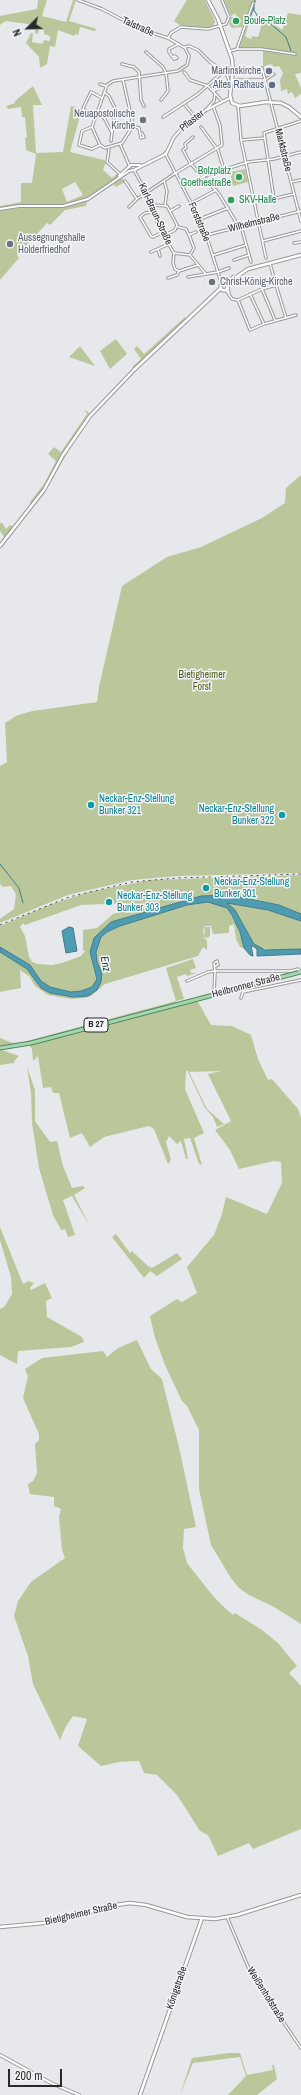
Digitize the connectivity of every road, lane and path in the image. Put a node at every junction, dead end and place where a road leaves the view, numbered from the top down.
1 (78, 0) edge
2 (208, 0) edge
3 (222, 0) edge
4 (253, 3) dead end
5 (220, 25) junction
6 (168, 38) junction
7 (179, 44) junction
8 (185, 48) junction
9 (237, 49) junction
10 (230, 51) junction
11 (146, 52) dead end
12 (296, 54) dead end
13 (173, 57) dead end
14 (122, 64) dead end
15 (262, 68) dead end
16 (224, 71) junction
17 (184, 72) dead end
18 (166, 73) junction
19 (274, 74) dead end
20 (140, 77) junction
21 (123, 80) junction
22 (232, 80) junction
23 (265, 80) junction
24 (100, 84) dead end
25 (227, 85) dead end
26 (106, 86) junction
27 (208, 86) junction
28 (231, 88) junction
29 (104, 92) junction
30 (214, 92) junction
31 (102, 98) junction
32 (230, 99) junction
33 (161, 100) dead end
34 (222, 102) junction
35 (271, 102) junction
36 (184, 104) junction
37 (144, 106) dead end
38 (213, 106) junction
39 (238, 106) junction
40 (206, 110) junction
41 (97, 111) junction
42 (195, 116) junction
43 (95, 117) junction
44 (163, 117) dead end
45 (301, 117) edge
46 (301, 121) edge
47 (132, 126) junction
48 (92, 127) junction
49 (201, 127) dead end
50 (278, 129) junction
51 (112, 133) junction
52 (142, 133) dead end
53 (193, 136) dead end
54 (265, 138) junction
55 (241, 140) junction
56 (111, 141) dead end
57 (120, 144) junction
58 (100, 145) junction
59 (109, 148) junction
60 (216, 149) junction
61 (301, 152) edge
62 (164, 154) junction
63 (284, 156) junction
64 (127, 157) junction
65 (268, 160) junction
66 (247, 163) junction
67 (145, 164) junction
68 (192, 164) junction
69 (134, 165) junction
70 (132, 169) junction
71 (224, 170) junction
72 (176, 173) junction
73 (121, 175) junction
74 (205, 176) junction
75 (117, 179) junction
76 (301, 180) edge
77 (125, 181) dead end
78 (164, 181) junction
79 (291, 182) junction
80 (193, 183) dead end
81 (216, 190) junction
82 (146, 193) junction
83 (294, 194) junction
84 (137, 199) junction
85 (274, 199) junction
86 (192, 203) junction
87 (255, 204) junction
88 (153, 205) junction
89 (165, 205) junction
90 (178, 206) dead end
91 (129, 207) dead end
92 (228, 208) junction
93 (0, 209) edge
94 (170, 211) junction
95 (300, 211) edge
96 (152, 212) junction
97 (200, 219) junction
98 (301, 221) edge
99 (259, 222) junction
100 (240, 226) junction
101 (178, 227) junction
102 (301, 231) edge
103 (163, 232) junction
104 (196, 232) dead end
105 (189, 235) junction
106 (206, 235) junction
107 (164, 236) junction
108 (263, 241) junction
109 (301, 242) edge
110 (169, 244) junction
111 (294, 244) dead end
112 (246, 245) junction
113 (158, 249) junction
114 (151, 252) dead end
115 (174, 253) junction
116 (190, 255) junction
117 (248, 255) junction
118 (301, 255) edge
119 (160, 256) dead end
120 (213, 256) junction
121 (266, 258) dead end
122 (234, 260) dead end
123 (250, 262) dead end
124 (269, 262) junction
125 (198, 265) junction
126 (229, 268) dead end
127 (179, 271) junction
128 (218, 272) junction
129 (205, 273) junction
130 (188, 277) dead end
131 (168, 278) dead end
132 (276, 285) junction
133 (224, 287) junction
134 (262, 289) junction
135 (250, 294) junction
136 (238, 300) junction
137 (296, 315) dead end
138 (286, 318) junction
139 (275, 321) junction
140 (264, 324) junction
141 (0, 546) edge
142 (215, 966) dead end
143 (215, 971) junction
144 (301, 972) edge
145 (301, 980) edge
146 (187, 981) dead end
147 (266, 981) junction
148 (268, 987) junction
149 (214, 994) junction
150 (241, 998) dead end
151 (0, 1048) edge
152 (301, 1895) edge
153 (227, 1917) junction
154 (202, 1918) junction
155 (0, 1927) edge
156 (301, 2048) edge
157 (0, 2055) edge
158 (79, 2095) edge
159 (140, 2095) edge

1 - 6 street, Talstraße
2 - 5 main road
3 - 5 street
4 - 9 street
5 - 6 street, Talstraße
5 - 10 main road
6 - 7 street
7 - 8 street
7 - 13 street
8 - 16 street
8 - 18 street
9 - 10 street
9 - 12 street
10 - 22 main road
11 - 18 street
14 - 20 street
15 - 23 street, Marktstraße
16 - 27 street
16 - 28 street
17 - 27 street
18 - 20 street
18 - 33 street
19 - 23 street
20 - 21 street
20 - 37 street
21 - 26 street
21 - 47 street
22 - 23 street
22 - 28 main road
23 - 35 street, Marktstraße
24 - 26 street
25 - 30 street
26 - 29 street
27 - 30 street
27 - 36 street
28 - 32 main road
29 - 31 street
29 - 51 street
30 - 34 street
30 - 40 street
31 - 41 street
31 - 43 street
32 - 34 street, Pflaster
32 - 39 main road
34 - 38 street, Pflaster
35 - 39 main road
35 - 45 main road
35 - 50 street, Marktstraße
36 - 42 street
36 - 44 street
38 - 40 street, Pflaster
38 - 60 street
39 - 55 street
40 - 42 street, Pflaster
41 - 43 street
41 - 51 street
42 - 62 street, Pflaster
43 - 48 street
46 - 50 street
47 - 52 street
47 - 57 street
48 - 58 street
48 - 58 street
49 - 60 street
50 - 54 street
50 - 63 street, Marktstraße
51 - 56 street
53 - 68 street
54 - 55 street
54 - 65 street
55 - 66 street
57 - 59 street
57 - 64 street
58 - 59 street
59 - 73 street
60 - 68 street
60 - 71 street
61 - 63 street
62 - 67 street
62 - 72 street, Forststraße
63 - 65 street
63 - 79 street, Marktstraße
64 - 69 street
64 - 70 street, Karl-Braun-Straße
65 - 66 street
65 - 85 street
66 - 71 street
66 - 87 street
67 - 69 street
67 - 70 street
68 - 72 street
68 - 74 street
69 - 70 street
69 - 70 street
70 - 73 street
70 - 75 street
70 - 82 street, Karl-Braun-Straße
71 - 74 street
72 - 78 street
72 - 86 street, Forststraße
73 - 75 street
74 - 80 street
74 - 81 street
75 - 93 street
76 - 79 street
77 - 84 street
78 - 82 street
78 - 89 street
79 - 83 street, Marktstraße
81 - 86 street
81 - 92 street
82 - 84 street
82 - 88 street, Karl-Braun-Straße
83 - 85 street
83 - 95 street, Marktstraße
84 - 91 street
85 - 87 street
86 - 97 street, Forststraße
87 - 99 street
88 - 89 street
88 - 96 street, Karl-Braun-Straße
89 - 94 street
90 - 94 street
92 - 97 street
92 - 100 street
94 - 101 street
95 - 98 street, Marktstraße
95 - 99 street, Wilhelmstraße
96 - 103 street, Karl-Braun-Straße
96 - 103 street
97 - 106 street, Forststraße
99 - 100 street, Wilhelmstraße
99 - 108 street
100 - 106 street, Wilhelmstraße
100 - 112 street
101 - 105 street
101 - 107 street
102 - 108 street
103 - 107 street, Karl-Braun-Straße
104 - 105 street
105 - 116 street
106 - 120 street, Forststraße
107 - 110 street, Karl-Braun-Straße
108 - 121 street
109 - 111 street
110 - 113 street
110 - 115 street, Karl-Braun-Straße
112 - 117 street
112 - 120 street
113 - 114 street
113 - 119 street
115 - 116 street, Karl-Braun-Straße
115 - 127 street
116 - 125 street
117 - 122 street
117 - 123 street
118 - 124 main road
120 - 128 street, Forststraße
124 - 132 street
124 - 133 main road
125 - 127 street
125 - 129 street
126 - 128 street
127 - 131 street
128 - 129 street
128 - 133 street, Forststraße
129 - 130 street
132 - 134 street
132 - 138 street
133 - 136 street, Forststraße
133 - 141 main road
134 - 135 street
134 - 139 street
135 - 136 street
135 - 140 street
136 - 140 street
137 - 138 street
138 - 139 street
139 - 140 street
142 - 143 street
143 - 144 street
143 - 146 street
143 - 149 street
144 - 147 main road, Heilbronner Straße / B 27
145 - 148 street
147 - 148 street
147 - 149 main road, Heilbronner Straße / B 27
148 - 150 street
149 - 151 main road, Heilbronner Straße / B 27
152 - 153 main road, Bietigheimer Straße
153 - 154 main road, Bietigheimer Straße
153 - 156 street, Weißenhofstraße
154 - 155 main road, Bietigheimer Straße
154 - 159 main road, Königstraße
157 - 158 street

